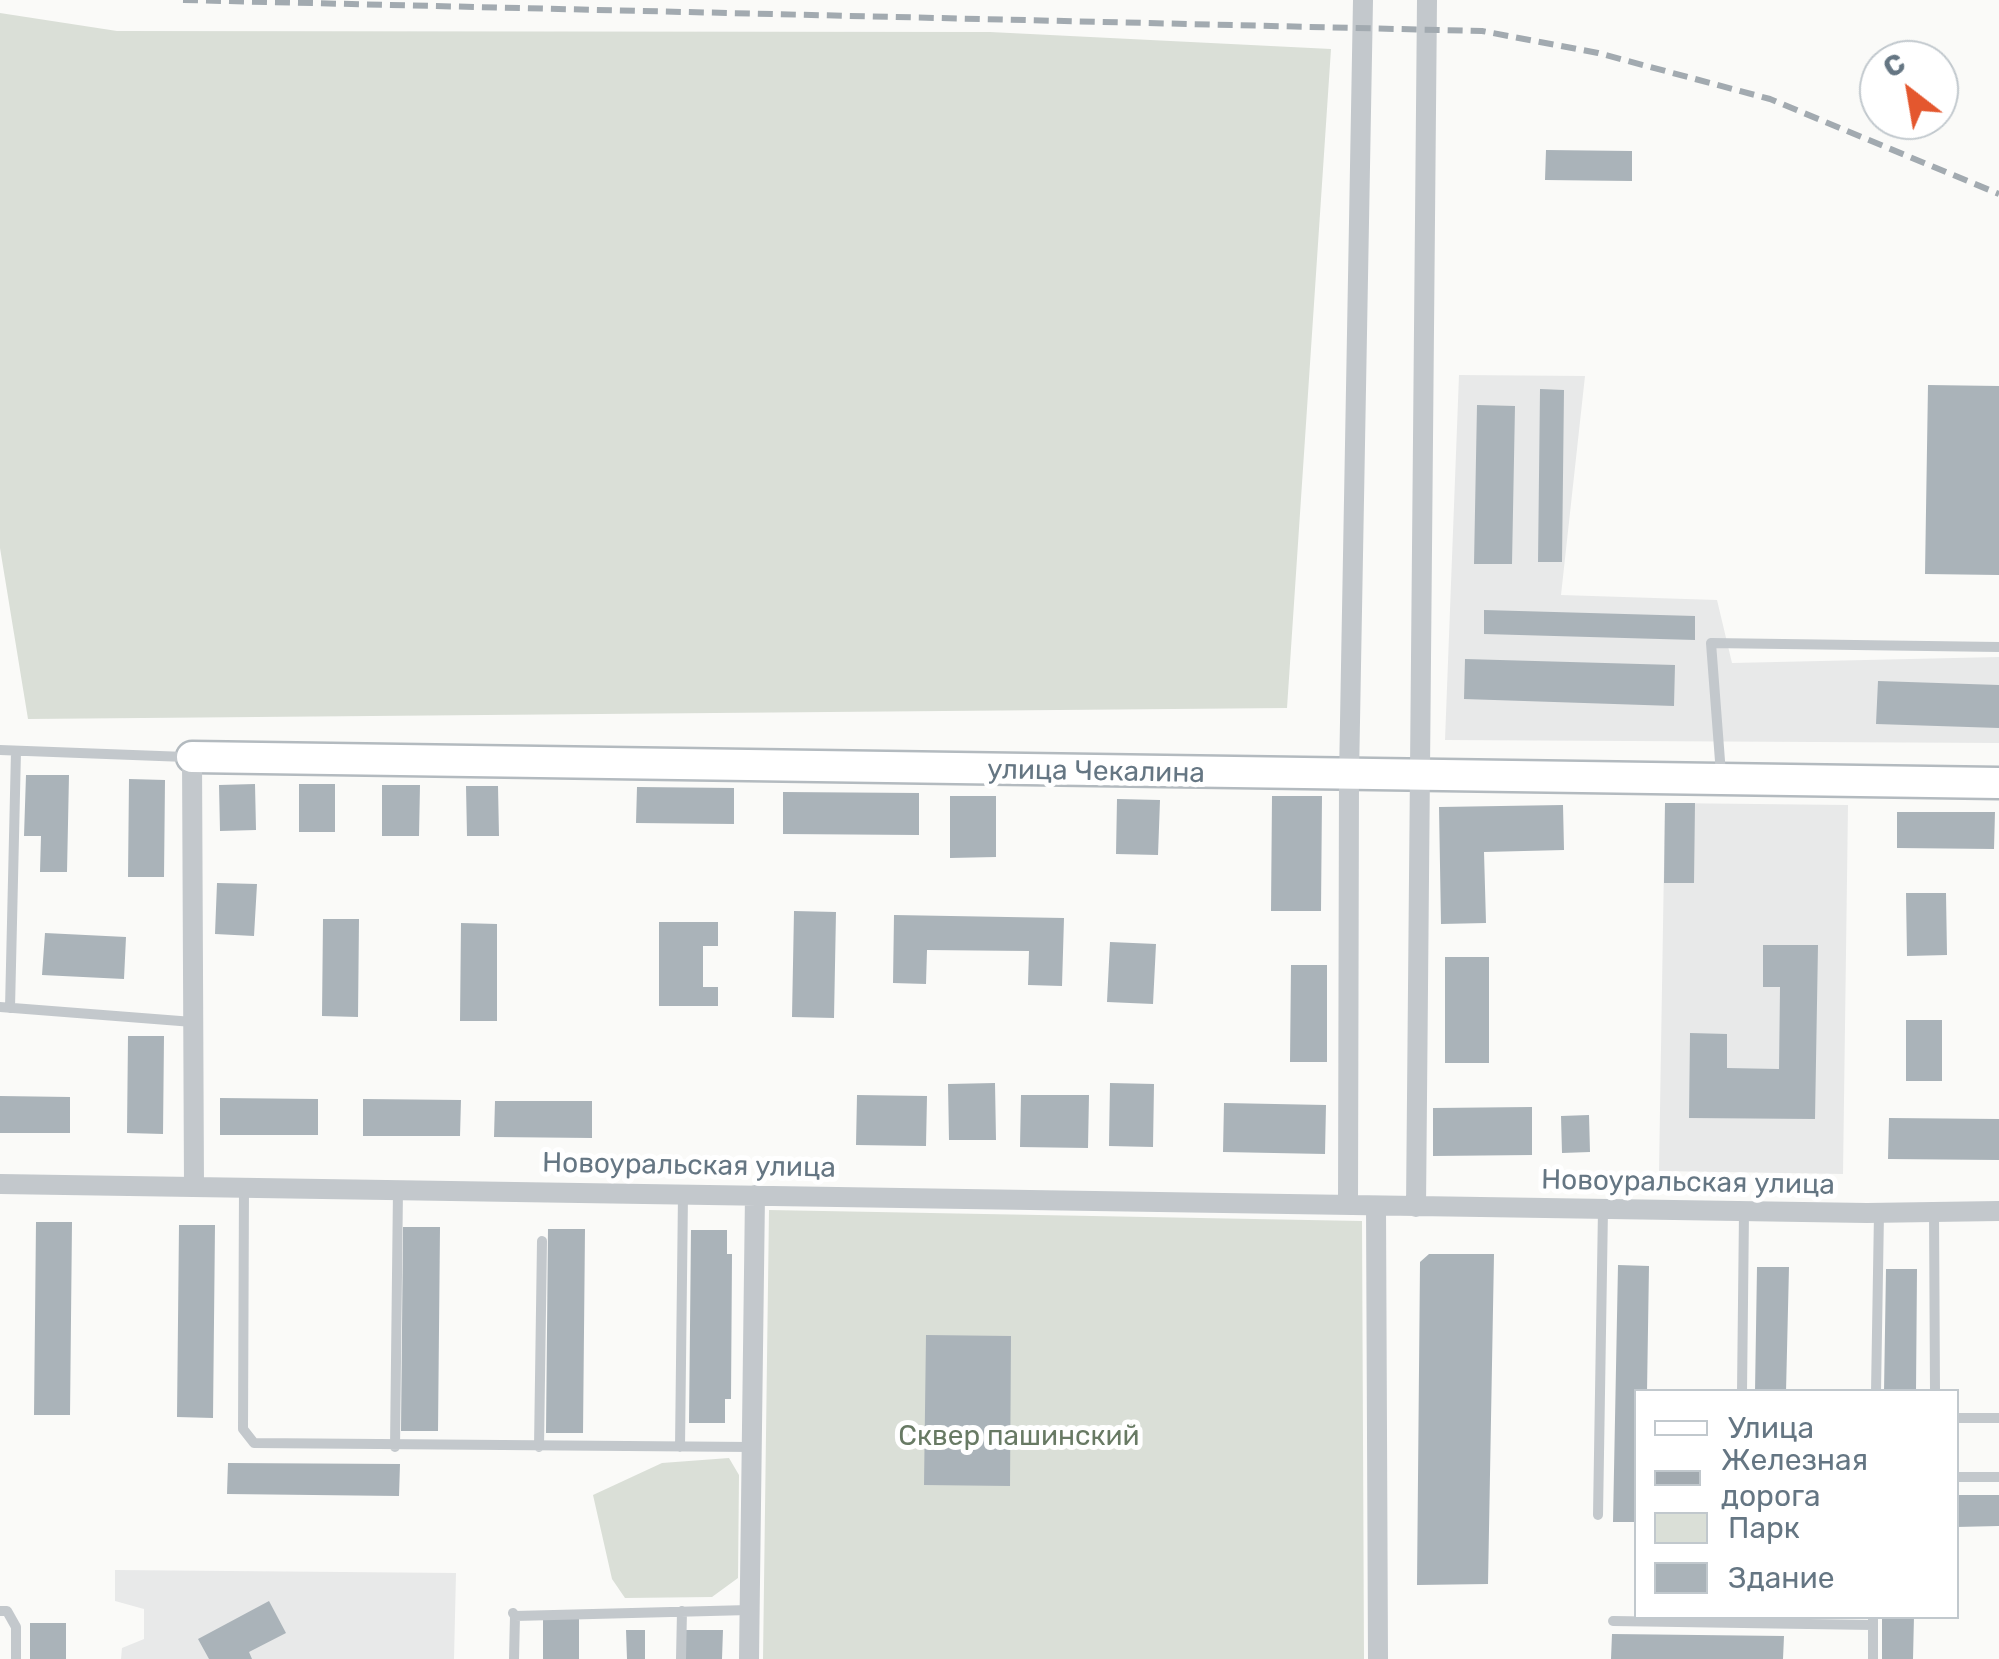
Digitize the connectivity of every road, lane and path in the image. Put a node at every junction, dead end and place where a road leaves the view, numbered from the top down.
1 (1363, 0) edge
2 (1427, 0) edge
3 (1999, 647) edge
4 (0, 750) edge
5 (16, 751) junction
6 (192, 757) junction
7 (1349, 776) junction
8 (1420, 777) junction
9 (1722, 780) junction
10 (1999, 783) edge
11 (5, 1008) edge
12 (194, 1022) junction
13 (0, 1184) edge
14 (194, 1186) junction
15 (244, 1187) junction
16 (398, 1189) junction
17 (683, 1194) junction
18 (755, 1195) junction
19 (1348, 1205) junction
20 (1376, 1206) junction
21 (1416, 1206) junction
22 (1603, 1209) junction
23 (1999, 1210) edge
24 (1934, 1211) junction
25 (1744, 1212) junction
26 (1879, 1213) junction
27 (542, 1241) dead end
28 (1742, 1389) edge
29 (1876, 1389) edge
30 (1934, 1389) edge
31 (1959, 1418) edge
32 (1999, 1418) edge
33 (395, 1447) junction
34 (539, 1447) junction
35 (680, 1447) junction
36 (752, 1447) junction
37 (1959, 1477) edge
38 (1999, 1477) edge
39 (1598, 1516) dead end
40 (749, 1610) junction
41 (0, 1611) edge
42 (682, 1611) junction
43 (1613, 1621) dead end
44 (1873, 1621) edge
45 (16, 1659) edge
46 (514, 1659) edge
47 (681, 1659) edge
48 (749, 1659) edge
49 (1378, 1659) edge
50 (1873, 1659) edge

1 - 7 street
2 - 8 street
3 - 9 lane
4 - 5 lane
5 - 6 lane
5 - 11 lane
6 - 7 main road, улица Чекалина
6 - 12 street
7 - 8 main road, улица Чекалина
7 - 19 street
8 - 9 main road, улица Чекалина
8 - 21 street
9 - 10 main road, улица Чекалина
11 - 12 lane
12 - 14 street
13 - 14 street, Новоуральская улица
14 - 15 street, Новоуральская улица
15 - 16 street, Новоуральская улица
15 - 33 lane
16 - 17 street, Новоуральская улица
16 - 33 lane
17 - 18 street, Новоуральская улица
17 - 35 lane
18 - 19 street, Новоуральская улица
18 - 36 street
19 - 20 street, Новоуральская улица
20 - 21 street, Новоуральская улица
20 - 49 street
21 - 22 street, Новоуральская улица
22 - 25 street, Новоуральская улица
22 - 39 lane
23 - 24 street, Новоуральская улица
24 - 26 street, Новоуральская улица
24 - 30 lane
25 - 26 street, Новоуральская улица
25 - 28 lane
26 - 29 lane
27 - 34 lane
31 - 32 lane
33 - 34 lane
34 - 35 lane
35 - 36 lane
36 - 40 street
37 - 38 lane
40 - 42 lane
40 - 48 street
41 - 45 lane
42 - 46 lane
42 - 47 lane
43 - 44 lane
44 - 50 lane

